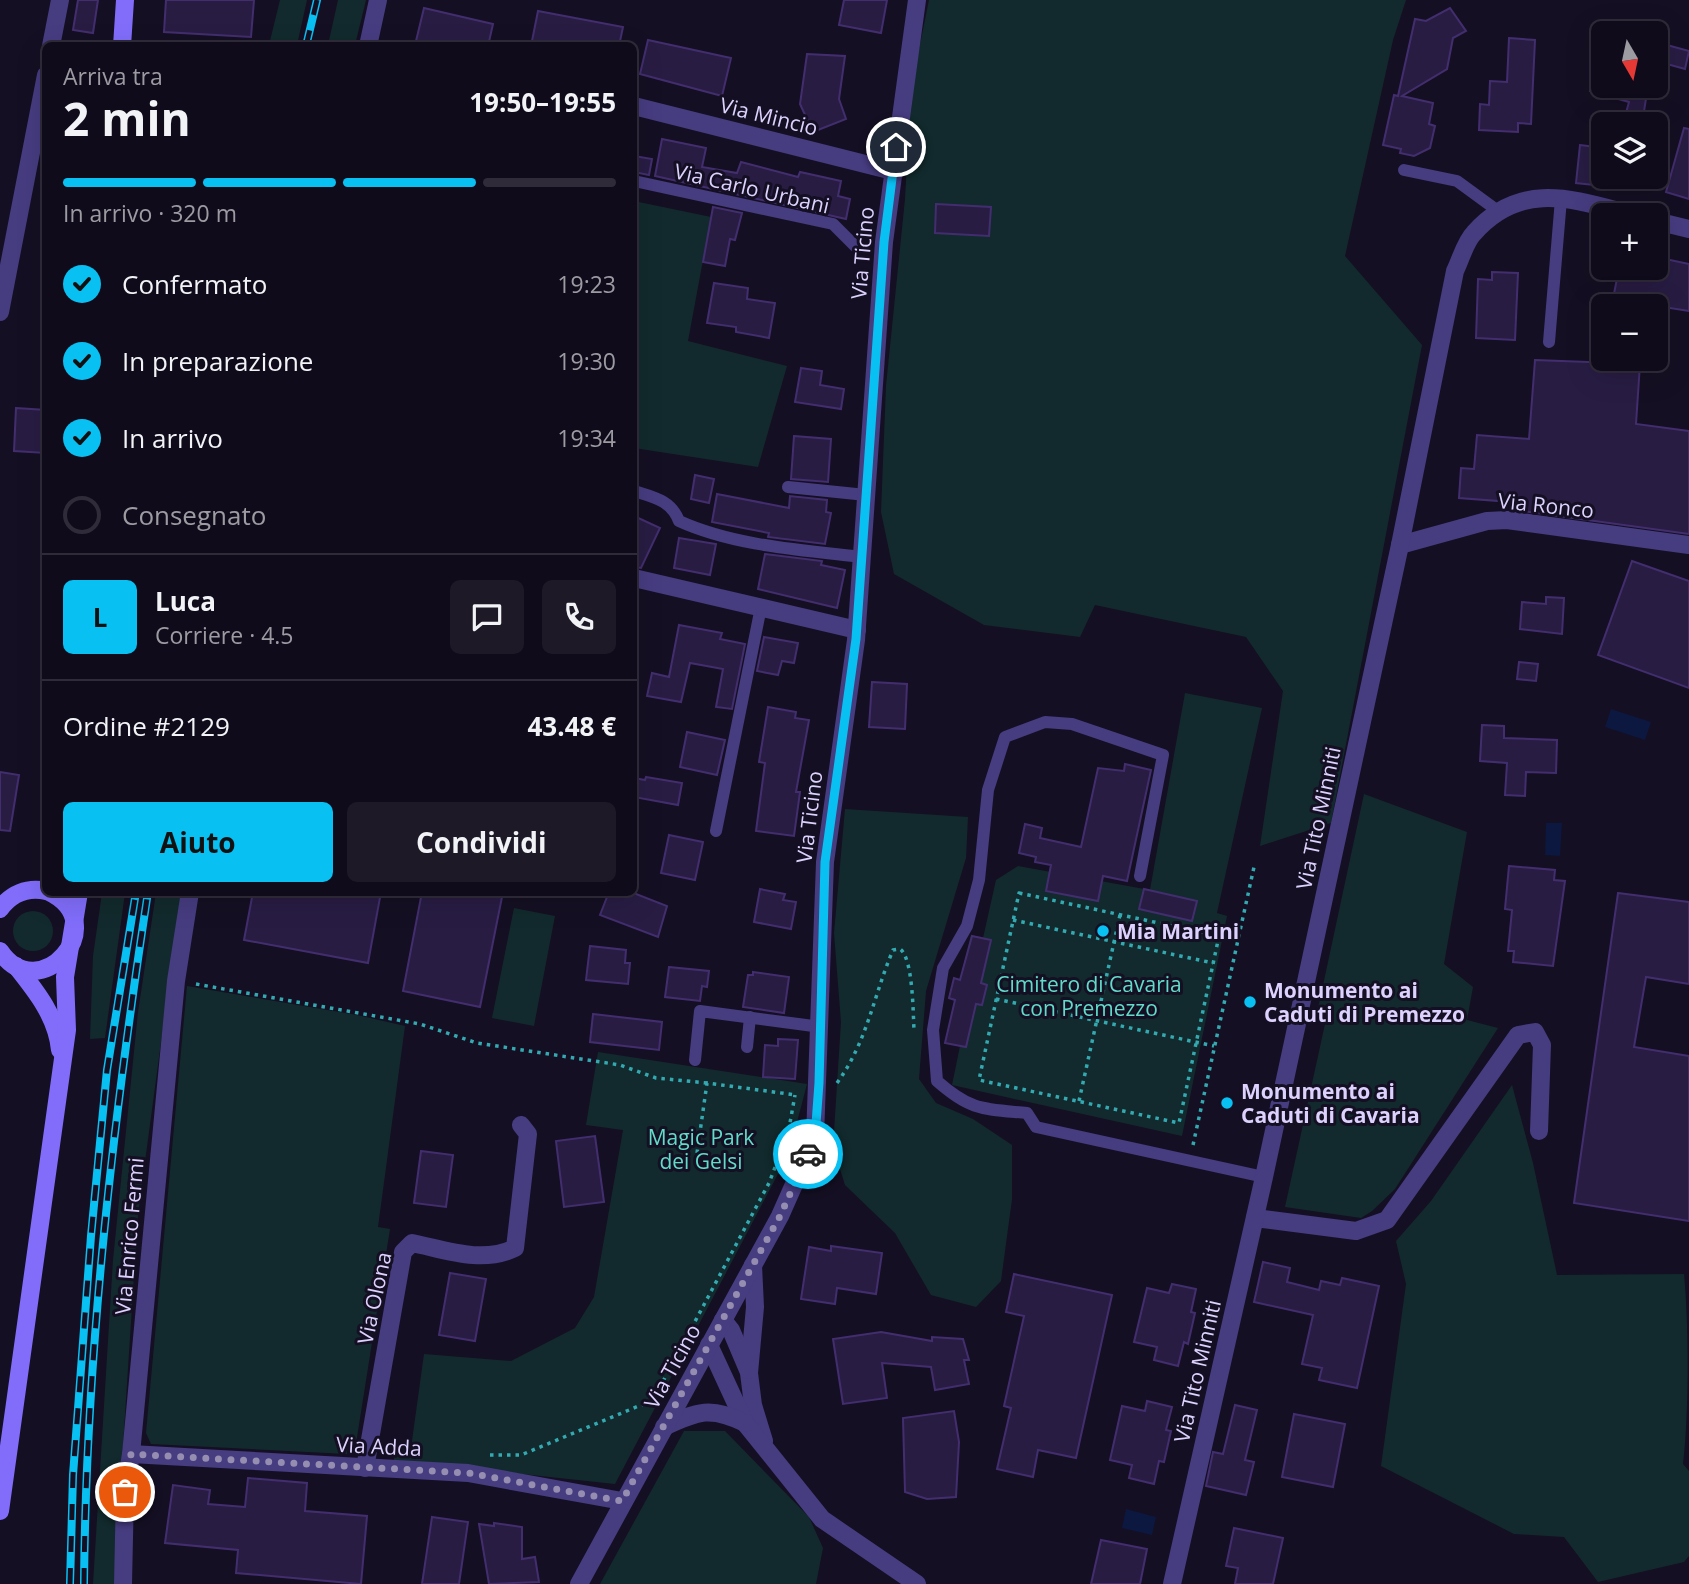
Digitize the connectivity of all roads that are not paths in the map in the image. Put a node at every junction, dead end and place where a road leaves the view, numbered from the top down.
1 (60, 0) edge
2 (125, 0) edge
3 (378, 0) edge
4 (917, 0) edge
5 (52, 42) edge
6 (122, 42) edge
7 (369, 42) edge
8 (42, 96) edge
9 (637, 107) edge
10 (1405, 170) dead end
11 (893, 171) junction
12 (637, 182) edge
13 (1561, 199) junction
14 (1591, 206) edge
15 (1498, 211) junction
16 (1668, 224) edge
17 (1689, 229) edge
18 (855, 246) dead end
19 (0, 313) edge
20 (1549, 342) dead end
21 (788, 487) dead end
22 (637, 492) edge
23 (866, 495) junction
24 (1400, 545) junction
25 (1689, 545) edge
26 (862, 557) junction
27 (637, 579) edge
28 (761, 607) junction
29 (857, 630) junction
30 (716, 831) dead end
31 (1140, 876) dead end
32 (42, 879) edge
33 (79, 896) edge
34 (189, 896) edge
35 (18, 898) edge
36 (75, 935) junction
37 (0, 951) edge
38 (16, 965) junction
39 (750, 1017) junction
40 (821, 1027) junction
41 (747, 1046) dead end
42 (695, 1060) dead end
43 (61, 1061) junction
44 (521, 1125) dead end
45 (1539, 1131) dead end
46 (1264, 1177) junction
47 (1255, 1218) junction
48 (753, 1265) junction
49 (723, 1320) junction
50 (709, 1345) junction
51 (749, 1373) junction
52 (6, 1418) edge
53 (745, 1423) junction
54 (664, 1426) junction
55 (765, 1445) junction
56 (131, 1454) junction
57 (365, 1468) junction
58 (622, 1501) junction
59 (0, 1511) edge
60 (123, 1584) edge
61 (579, 1584) edge
62 (917, 1584) edge
63 (1172, 1584) edge

1 - 5 street
2 - 6 main road
3 - 7 street
4 - 11 street, Via Ticino
8 - 19 street
9 - 11 street, Via Mincio
10 - 15 lane
11 - 23 street, Via Ticino
12 - 18 lane, Via Carlo Urbani
13 - 14 street, Via Tito Minniti
13 - 15 street, Via Tito Minniti
13 - 20 lane
15 - 24 street, Via Tito Minniti
16 - 17 street
21 - 23 lane
22 - 26 lane
23 - 26 street, Via Ticino
24 - 25 street, Via Ronco
24 - 46 street, Via Tito Minniti
26 - 29 street, Via Ticino
27 - 28 street
28 - 29 street
28 - 30 lane
29 - 40 street, Via Ticino
31 - 46 lane
32 - 35 main road
33 - 36 main road
34 - 56 street, Via Enrico Fermi
35 - 36 main road
36 - 38 main road
36 - 43 main road
37 - 38 main road
38 - 43 main road
39 - 40 lane
39 - 41 lane
39 - 42 lane
40 - 48 street, Via Ticino
43 - 52 main road
44 - 57 street, Via Olona
45 - 47 street
46 - 47 street, Via Tito Minniti
47 - 63 street, Via Tito Minniti
48 - 49 street, Via Ticino
48 - 51 street
49 - 50 street, Via Ticino
49 - 51 street
50 - 53 street
50 - 54 street, Via Ticino
51 - 55 street
52 - 59 main road
53 - 54 street
53 - 55 street
54 - 58 street, Via Ticino
55 - 62 street
56 - 57 street, Via Adda
56 - 60 street, Via Enrico Fermi
57 - 58 street, Via Adda
58 - 61 street, Via Ticino

